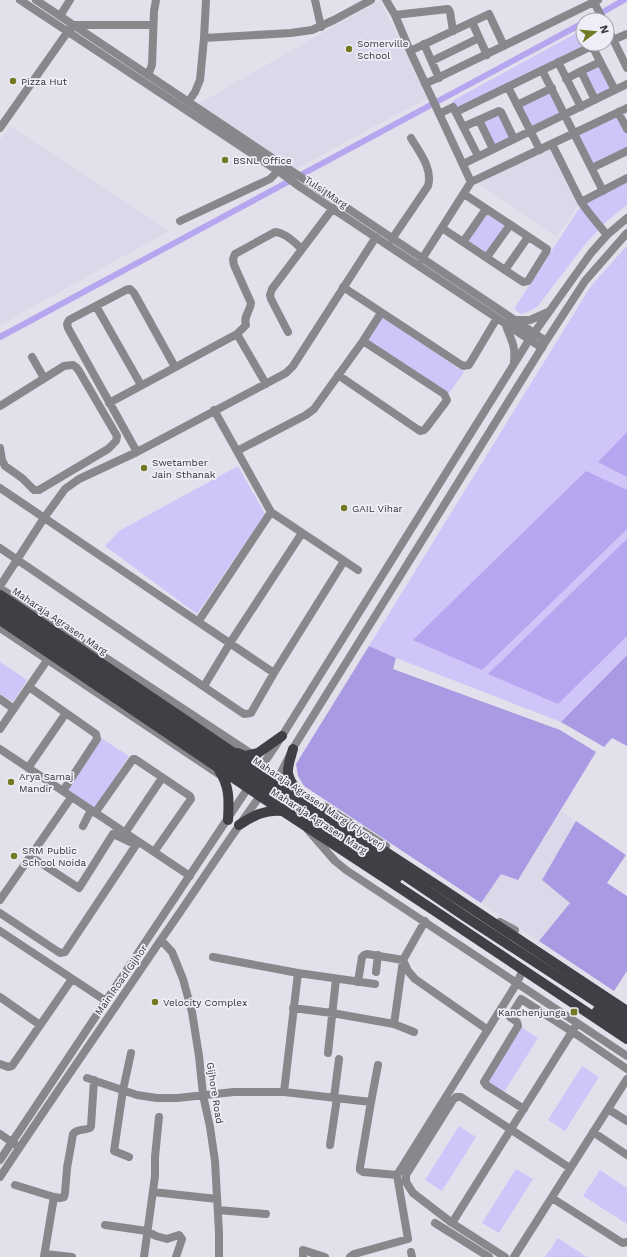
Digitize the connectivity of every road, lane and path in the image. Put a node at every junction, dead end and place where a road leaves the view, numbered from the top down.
1 (20, 0) edge
2 (36, 0) edge
3 (70, 0) edge
4 (156, 0) edge
5 (206, 0) edge
6 (315, 0) edge
7 (371, 0) edge
8 (386, 0) edge
9 (597, 3) edge
10 (395, 15) junction
11 (60, 16) junction
12 (472, 22) junction
13 (153, 25) junction
14 (321, 27) junction
15 (70, 28) junction
16 (453, 31) junction
17 (627, 34) edge
18 (204, 38) junction
19 (479, 38) junction
20 (615, 39) edge
21 (615, 43) edge
22 (424, 44) junction
23 (504, 46) junction
24 (410, 51) junction
25 (578, 52) edge
26 (595, 52) edge
27 (487, 55) junction
28 (625, 57) edge
29 (432, 61) junction
30 (558, 62) junction
31 (600, 62) junction
32 (627, 68) edge
33 (542, 70) junction
34 (581, 71) junction
35 (148, 75) junction
36 (439, 78) junction
37 (566, 79) junction
38 (425, 84) junction
39 (627, 84) edge
40 (508, 87) junction
41 (552, 88) junction
42 (615, 90) junction
43 (596, 100) junction
44 (188, 102) junction
45 (517, 105) junction
46 (580, 107) junction
47 (627, 108) edge
48 (438, 111) junction
49 (456, 112) junction
50 (618, 112) junction
51 (565, 114) junction
52 (479, 120) junction
53 (463, 127) junction
54 (0, 128) edge
55 (627, 129) edge
56 (530, 131) junction
57 (575, 133) junction
58 (411, 138) dead end
59 (514, 139) junction
60 (552, 144) junction
61 (493, 149) junction
62 (540, 150) junction
63 (627, 151) edge
64 (478, 156) junction
65 (463, 164) junction
66 (592, 168) junction
67 (282, 170) junction
68 (627, 178) edge
69 (471, 182) junction
70 (304, 184) junction
71 (603, 191) junction
72 (464, 194) junction
73 (581, 202) junction
74 (333, 208) junction
75 (486, 209) junction
76 (627, 218) edge
77 (180, 220) dead end
78 (510, 225) junction
79 (442, 228) junction
80 (627, 233) edge
81 (608, 235) junction
82 (376, 237) junction
83 (528, 237) junction
84 (392, 239) junction
85 (463, 242) junction
86 (302, 249) junction
87 (487, 257) junction
88 (422, 259) junction
89 (505, 270) junction
90 (343, 287) junction
91 (96, 306) junction
92 (549, 312) junction
93 (381, 313) junction
94 (497, 318) junction
95 (513, 320) junction
96 (505, 323) junction
97 (288, 332) dead end
98 (237, 334) junction
99 (532, 337) junction
100 (363, 341) junction
101 (544, 345) junction
102 (32, 357) dead end
103 (513, 366) junction
104 (175, 367) junction
105 (338, 376) junction
106 (44, 378) junction
107 (266, 384) junction
108 (141, 386) junction
109 (109, 403) junction
110 (0, 406) edge
111 (214, 410) junction
112 (0, 448) edge
113 (237, 450) junction
114 (137, 452) junction
115 (72, 470) junction
116 (78, 479) junction
117 (0, 488) edge
118 (271, 512) junction
119 (44, 518) junction
120 (302, 533) junction
121 (0, 548) edge
122 (17, 559) junction
123 (344, 561) junction
124 (358, 570) dead end
125 (0, 587) edge
126 (0, 595) edge
127 (0, 602) edge
128 (0, 613) edge
129 (0, 620) edge
130 (198, 622) junction
131 (0, 628) edge
132 (230, 643) junction
133 (49, 657) junction
134 (274, 673) junction
135 (204, 686) junction
136 (29, 687) junction
137 (136, 687) junction
138 (0, 699) edge
139 (125, 705) junction
140 (14, 709) junction
141 (66, 713) junction
142 (0, 729) edge
143 (282, 736) junction
144 (0, 749) edge
145 (293, 749) junction
146 (231, 751) junction
147 (252, 754) junction
148 (28, 768) junction
149 (218, 768) junction
150 (260, 769) junction
151 (162, 778) junction
152 (225, 779) junction
153 (277, 780) junction
154 (248, 788) junction
155 (63, 791) junction
156 (260, 796) junction
157 (300, 796) junction
158 (68, 802) dead end
159 (313, 804) junction
160 (93, 811) junction
161 (282, 811) junction
162 (228, 820) junction
163 (239, 825) junction
164 (304, 825) junction
165 (83, 826) dead end
166 (125, 833) junction
167 (137, 843) junction
168 (154, 852) junction
169 (30, 856) junction
170 (190, 876) junction
171 (447, 892) junction
172 (0, 900) edge
173 (434, 910) junction
174 (0, 913) edge
175 (425, 921) junction
176 (515, 930) dead end
177 (0, 931) edge
178 (161, 940) junction
179 (527, 940) dead end
180 (378, 956) junction
181 (213, 957) dead end
182 (403, 960) junction
183 (523, 970) junction
184 (376, 972) dead end
185 (298, 973) junction
186 (72, 979) junction
187 (336, 979) junction
188 (358, 982) junction
189 (517, 983) junction
190 (375, 984) dead end
191 (596, 991) junction
192 (0, 997) edge
193 (106, 1001) junction
194 (627, 1006) edge
195 (293, 1008) junction
196 (583, 1010) junction
197 (627, 1011) edge
198 (332, 1014) junction
199 (627, 1022) edge
200 (578, 1023) junction
201 (394, 1024) junction
202 (40, 1025) junction
203 (488, 1030) junction
204 (627, 1031) edge
205 (414, 1032) dead end
206 (573, 1032) junction
207 (627, 1039) edge
208 (131, 1053) dead end
209 (328, 1053) dead end
210 (627, 1056) edge
211 (339, 1059) dead end
212 (0, 1064) edge
213 (378, 1065) dead end
214 (627, 1069) edge
215 (627, 1079) edge
216 (123, 1090) junction
217 (284, 1092) junction
218 (203, 1095) junction
219 (336, 1098) junction
220 (371, 1102) junction
221 (524, 1109) junction
222 (608, 1109) junction
223 (159, 1117) dead end
224 (627, 1121) edge
225 (511, 1130) junction
226 (593, 1132) junction
227 (0, 1134) edge
228 (12, 1142) junction
229 (330, 1146) dead end
230 (3, 1148) edge
231 (20, 1148) junction
232 (627, 1155) edge
233 (14, 1156) junction
234 (129, 1157) dead end
235 (0, 1160) edge
236 (570, 1168) junction
237 (397, 1175) junction
238 (0, 1177) edge
239 (15, 1185) dead end
240 (153, 1192) junction
241 (54, 1197) junction
242 (552, 1198) junction
243 (217, 1199) junction
244 (218, 1210) junction
245 (266, 1214) dead end
246 (435, 1223) dead end
247 (452, 1223) junction
248 (105, 1224) dead end
249 (147, 1231) junction
250 (626, 1244) edge
251 (45, 1256) edge
252 (72, 1257) edge
253 (144, 1257) edge
254 (176, 1257) edge
255 (219, 1257) edge
256 (303, 1257) edge
257 (325, 1257) edge
258 (350, 1257) edge
259 (489, 1257) edge
260 (505, 1257) edge
261 (514, 1257) edge

1 - 15 street, Tulsi Marg
2 - 11 street, Tulsi Marg
3 - 11 street
4 - 13 street
5 - 18 street
6 - 14 street
7 - 14 street
8 - 10 street
9 - 23 street
10 - 16 street
10 - 24 street
11 - 15 street, Tulsi Marg
12 - 16 street
12 - 19 street
12 - 23 street
13 - 15 street
13 - 35 street
14 - 18 street
15 - 35 street, Tulsi Marg
15 - 54 street
15 - 67 street, Tulsi Marg
16 - 22 street
17 - 20 street
18 - 44 street
19 - 27 street
19 - 29 street
21 - 28 street
22 - 24 street
22 - 29 street
23 - 27 street
24 - 38 street
25 - 30 street
26 - 31 street
27 - 36 street
28 - 32 street
29 - 36 street
30 - 33 street
30 - 37 street
31 - 34 street
31 - 42 street
33 - 40 street
33 - 41 street
34 - 37 street
34 - 43 street
35 - 44 street, Tulsi Marg
36 - 38 street
37 - 46 street
38 - 48 street
39 - 42 street
40 - 45 street
40 - 49 street
41 - 45 street
41 - 51 street
42 - 43 street
43 - 46 street
44 - 67 street, Tulsi Marg
45 - 56 street
46 - 51 street
47 - 50 street
48 - 49 street
48 - 65 street
49 - 53 street
50 - 55 street
50 - 57 street
51 - 56 street
51 - 57 street
52 - 53 street
52 - 59 street
52 - 61 street
53 - 64 street
56 - 59 street
56 - 62 street
57 - 60 street
57 - 66 street
58 - 84 street
59 - 61 street
60 - 62 street
60 - 73 street
61 - 64 street
62 - 69 street
63 - 66 street
64 - 65 street
65 - 69 street
66 - 71 street
67 - 70 street, Tulsi Marg
67 - 77 street
68 - 71 street
69 - 72 street
70 - 74 street, Tulsi Marg
70 - 84 street, Tulsi Marg
71 - 73 street
72 - 75 street
72 - 79 street
73 - 81 street
74 - 82 street, Tulsi Marg
74 - 86 street
75 - 78 street
75 - 85 street
76 - 81 street
78 - 83 street
78 - 87 street
79 - 85 street
79 - 88 street
80 - 101 street
81 - 92 street
82 - 90 street
82 - 94 street, Tulsi Marg
83 - 89 street
83 - 89 street
84 - 88 street, Tulsi Marg
85 - 87 street
86 - 97 street
86 - 98 street
87 - 89 street
88 - 95 street, Tulsi Marg
90 - 93 street
90 - 107 street
91 - 104 street
91 - 108 street
91 - 109 street
92 - 95 street
92 - 99 street
93 - 94 street
93 - 100 street
94 - 96 street, Tulsi Marg
95 - 99 street, Tulsi Marg
96 - 99 street, Tulsi Marg
96 - 103 street
98 - 104 street
98 - 107 street
99 - 101 street, Tulsi Marg
99 - 103 street
100 - 105 street
100 - 105 street
101 - 145 street
102 - 106 street
103 - 143 street
104 - 108 street
105 - 113 street
106 - 110 street
106 - 115 street
107 - 111 street
108 - 109 street
109 - 114 street
111 - 113 street
111 - 114 street
112 - 115 street
113 - 118 street
114 - 116 street
115 - 116 street
116 - 119 street
117 - 119 street
118 - 120 street
118 - 130 street
119 - 122 street
119 - 130 street
120 - 123 street
120 - 132 street
121 - 122 street
122 - 125 street
122 - 135 street
123 - 124 street
123 - 134 street
125 - 147 street
126 - 137 main road, Maharaja Agrasen Marg
127 - 199 main road, Maharaja Agrasen Marg (Flyover), bridge
128 - 204 main road, Maharaja Agrasen Marg (Flyover), bridge
129 - 133 main road, Maharaja Agrasen Marg
130 - 132 street
131 - 133 street
132 - 134 street
132 - 135 street
133 - 136 street
133 - 139 main road, Maharaja Agrasen Marg
133 - 152 street
134 - 135 street
136 - 140 street
136 - 141 street
137 - 139 main road
137 - 146 main road, Maharaja Agrasen Marg
138 - 140 street
139 - 149 main road, Maharaja Agrasen Marg
140 - 142 street
141 - 148 street
141 - 155 street
143 - 147 main road
143 - 150 street
144 - 148 street
145 - 153 street
145 - 157 main road
146 - 147 main road
146 - 150 main road, Maharaja Agrasen Marg
148 - 155 street
149 - 152 main road
149 - 154 main road, Maharaja Agrasen Marg
150 - 153 main road, Maharaja Agrasen Marg
151 - 160 street
151 - 166 street
151 - 168 street
152 - 162 main road
153 - 157 main road, Maharaja Agrasen Marg
154 - 156 main road, Maharaja Agrasen Marg
154 - 162 street, Main Road Gijhor
155 - 160 street
156 - 161 main road, Maharaja Agrasen Marg
156 - 163 street, Main Road Gijhor
157 - 159 main road, Maharaja Agrasen Marg
158 - 169 street
159 - 171 main road, Maharaja Agrasen Marg
159 - 176 street
160 - 165 street
160 - 166 street
161 - 163 main road
161 - 164 main road, Maharaja Agrasen Marg
162 - 170 street, Main Road Gijhor
163 - 178 street, Main Road Gijhor
164 - 173 main road, Maharaja Agrasen Marg
164 - 175 street
166 - 167 street
167 - 168 street
167 - 169 street
167 - 174 street
168 - 170 street
169 - 172 street
170 - 193 street, Main Road Gijhor
171 - 173 main road
171 - 191 main road, Maharaja Agrasen Marg
173 - 183 main road, Maharaja Agrasen Marg
175 - 182 street
175 - 189 street
177 - 186 street
178 - 218 street, Gijhore Road
178 - 231 street, Main Road Gijhor
179 - 194 street
180 - 182 street
180 - 184 street
180 - 188 street
181 - 185 street
182 - 201 street
182 - 203 street
183 - 189 street
183 - 196 main road, Maharaja Agrasen Marg
185 - 187 street
185 - 195 street
186 - 193 street
186 - 202 street
187 - 188 street
187 - 198 street
188 - 190 street
189 - 200 street
189 - 203 street
191 - 196 main road
191 - 197 main road, Maharaja Agrasen Marg
192 - 202 street
193 - 228 street, Main Road Gijhor
195 - 198 street
195 - 217 street
196 - 207 main road, Maharaja Agrasen Marg
198 - 201 street
198 - 209 street
200 - 206 street
200 - 210 street
201 - 205 street
202 - 212 street
203 - 237 street
206 - 214 street
206 - 221 street
206 - 221 street
208 - 216 street
211 - 219 street
213 - 220 street
215 - 222 street
216 - 218 street
216 - 234 street
216 - 241 street
217 - 218 street
217 - 219 street
218 - 243 street, Gijhore Road
219 - 220 street
219 - 229 street
220 - 237 street
221 - 225 street
222 - 224 street
222 - 226 street
223 - 240 street
225 - 236 street
225 - 247 street
225 - 247 street
226 - 232 street
226 - 236 street
227 - 228 street
228 - 230 street, Main Road Gijhor
228 - 231 street
230 - 233 street
230 - 235 street, Main Road Gijhor
231 - 233 street, Main Road Gijhor
233 - 238 street, Main Road Gijhor
236 - 242 street
237 - 258 street
239 - 241 street
240 - 243 street
240 - 249 street
241 - 251 street
242 - 250 street
242 - 261 street
243 - 244 street, Gijhore Road
244 - 245 street
244 - 255 street, Gijhore Road
246 - 259 street
247 - 260 street
248 - 249 street
249 - 253 street
249 - 254 street
251 - 252 street
256 - 257 street

